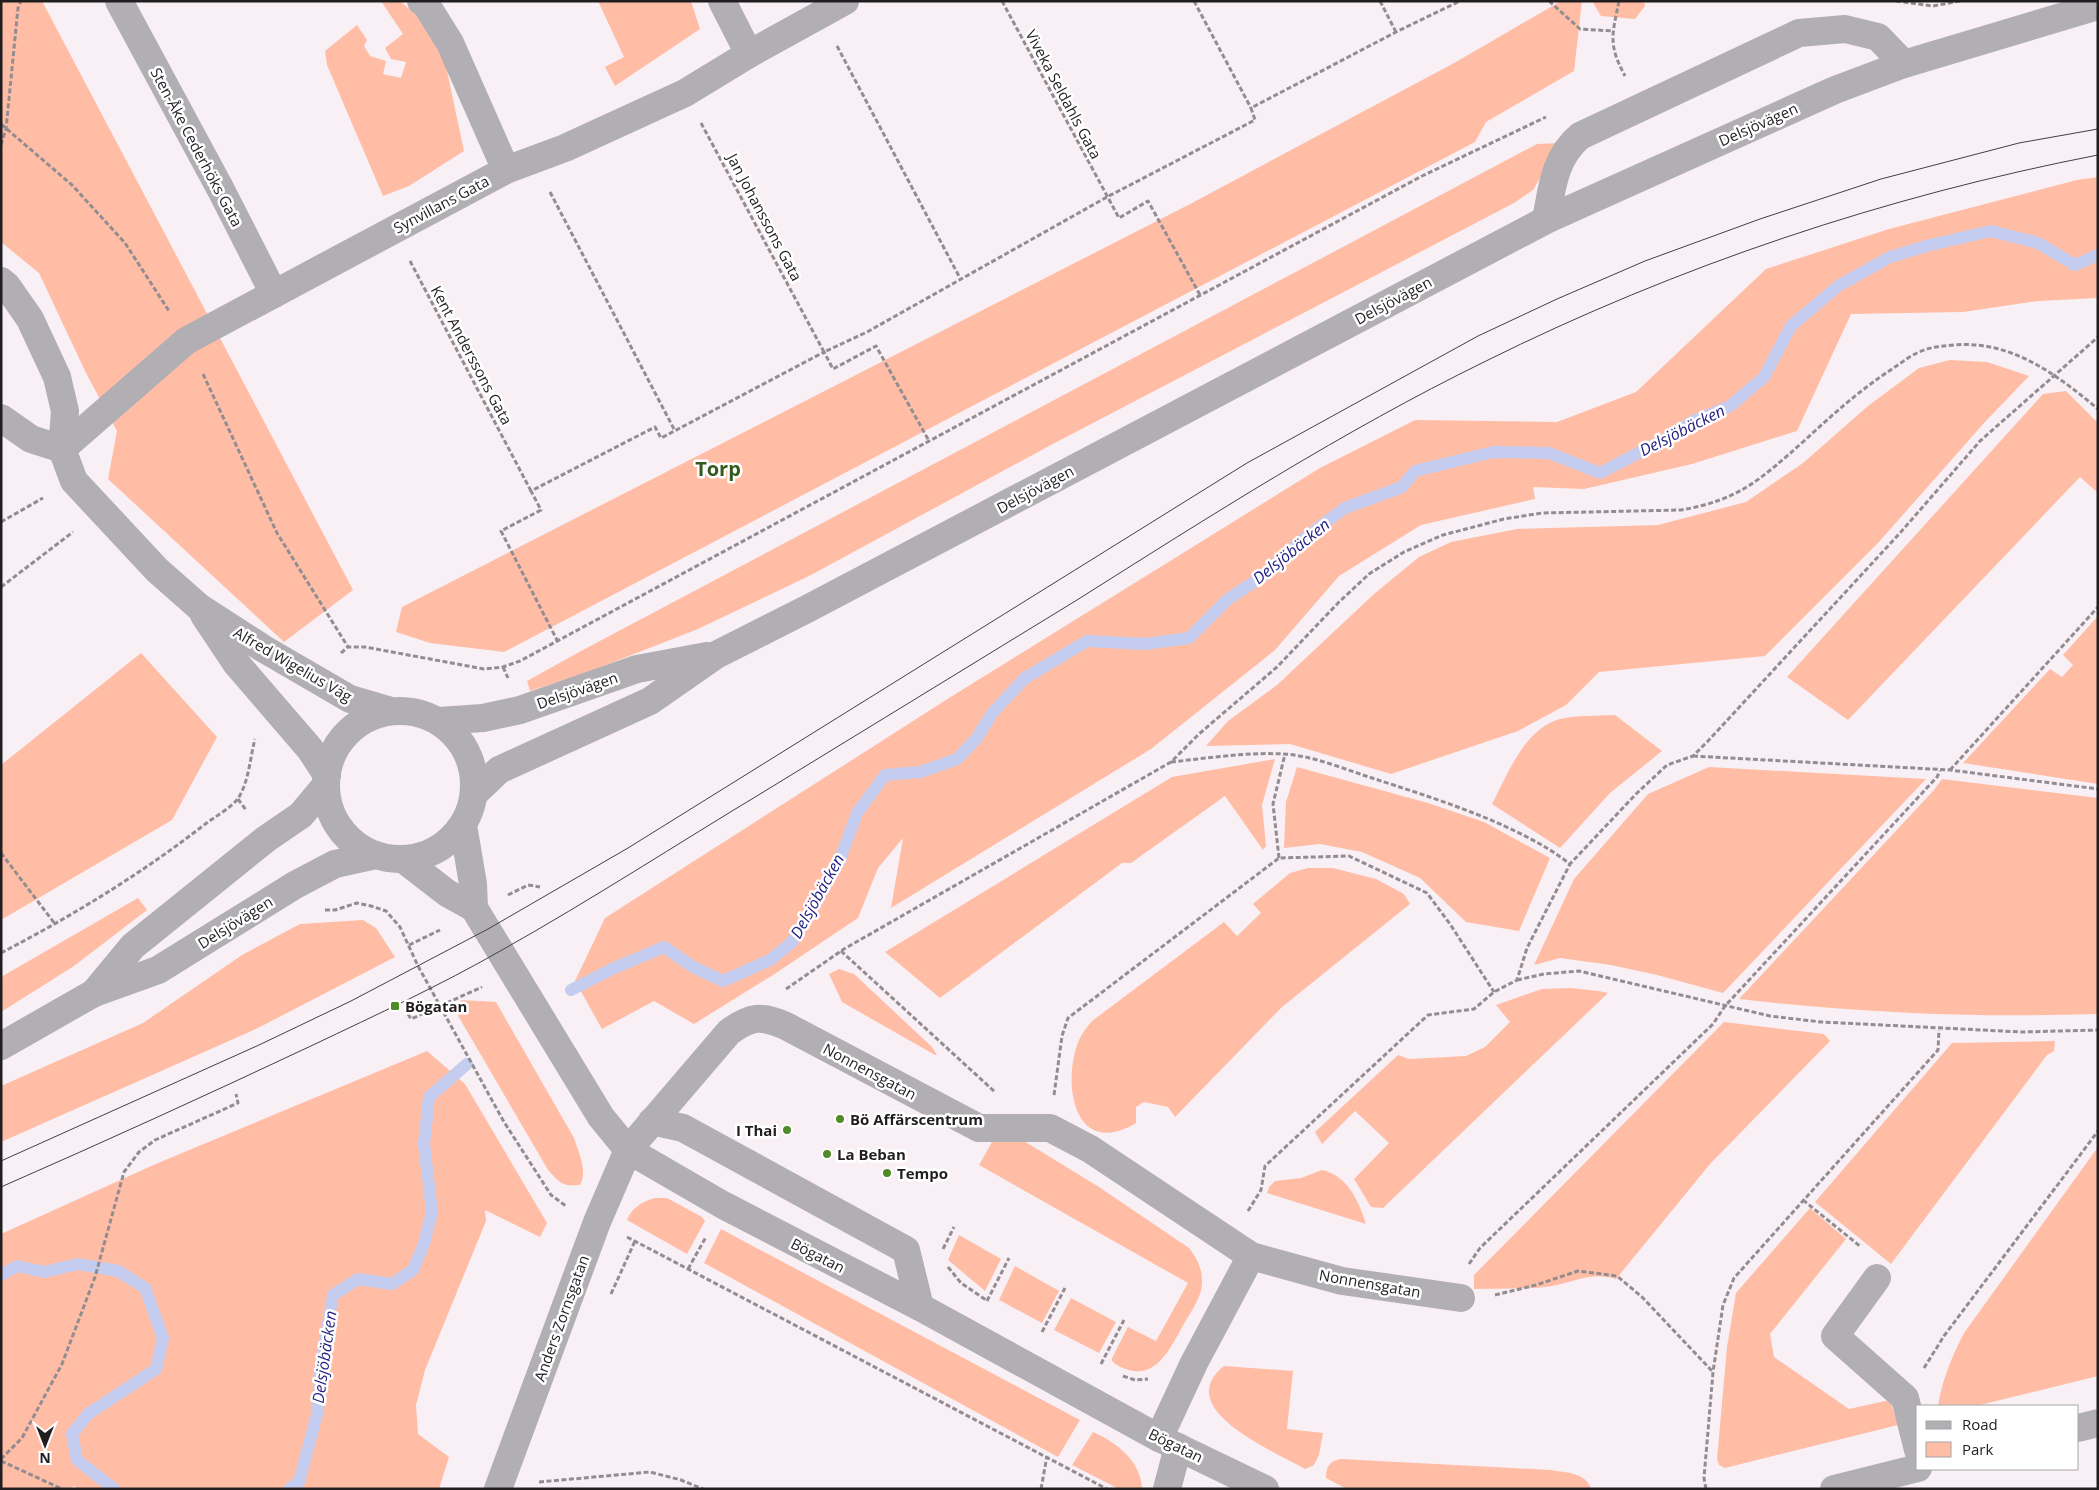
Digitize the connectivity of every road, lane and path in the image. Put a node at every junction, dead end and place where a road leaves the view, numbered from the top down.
1 (21, 1) edge
2 (119, 1) edge
3 (421, 1) edge
4 (722, 1) edge
5 (844, 1) edge
6 (1002, 1) edge
7 (1194, 1) edge
8 (1380, 1) edge
9 (1460, 1) edge
10 (1549, 1) edge
11 (1619, 1) edge
12 (1896, 1) edge
13 (1960, 1) edge
14 (2098, 6) edge
15 (820, 14) junction
16 (1613, 31) junction
17 (1396, 32) junction
18 (749, 54) junction
19 (1904, 64) junction
20 (1628, 81) dead end
21 (685, 93) junction
22 (1252, 108) junction
23 (1, 124) edge
24 (6, 128) junction
25 (1, 145) edge
26 (1482, 149) dead end
27 (533, 160) junction
28 (506, 170) junction
29 (1107, 197) junction
30 (1546, 220) junction
31 (393, 230) junction
32 (961, 280) junction
33 (1, 281) edge
34 (274, 294) junction
35 (1200, 295) junction
36 (2098, 337) edge
37 (186, 341) junction
38 (824, 352) junction
39 (2053, 375) junction
40 (2098, 409) edge
41 (1, 418) edge
42 (675, 431) junction
43 (929, 442) junction
44 (62, 449) junction
45 (74, 481) junction
46 (531, 491) junction
47 (101, 510) junction
48 (1, 522) edge
49 (1, 587) edge
50 (2098, 607) edge
51 (199, 608) junction
52 (558, 642) junction
53 (348, 647) junction
54 (716, 655) junction
55 (335, 657) dead end
56 (390, 711) junction
57 (438, 721) junction
58 (258, 730) dead end
59 (1285, 754) junction
60 (1693, 756) junction
61 (1171, 762) junction
62 (1950, 770) junction
63 (1940, 771) junction
64 (326, 780) junction
65 (2098, 790) edge
66 (474, 794) junction
67 (463, 825) junction
68 (1, 853) edge
69 (376, 855) junction
70 (1279, 858) junction
71 (403, 859) junction
72 (1570, 864) junction
73 (540, 887) dead end
74 (506, 896) dead end
75 (474, 908) junction
76 (55, 924) junction
77 (411, 951) dead end
78 (841, 952) junction
79 (1, 953) edge
80 (515, 972) junction
81 (1516, 980) junction
82 (1494, 992) junction
83 (94, 993) junction
84 (1725, 1006) junction
85 (441, 1007) junction
86 (408, 1014) dead end
87 (768, 1018) junction
88 (1939, 1030) junction
89 (2098, 1030) edge
90 (1, 1046) edge
91 (236, 1094) dead end
92 (652, 1122) junction
93 (1021, 1128) junction
94 (1050, 1128) junction
95 (2098, 1132) edge
96 (628, 1150) junction
97 (1803, 1200) junction
98 (597, 1222) junction
99 (954, 1227) dead end
100 (1228, 1240) junction
101 (1251, 1256) junction
102 (939, 1257) dead end
103 (1009, 1258) dead end
104 (944, 1264) dead end
105 (1877, 1278) joint
106 (1066, 1288) dead end
107 (1453, 1297) junction
108 (987, 1301) junction
109 (992, 1304) dead end
110 (920, 1307) junction
111 (1124, 1320) dead end
112 (1034, 1327) dead end
113 (1042, 1332) junction
114 (1051, 1336) dead end
115 (1092, 1359) dead end
116 (1101, 1364) junction
117 (1108, 1368) dead end
118 (1116, 1372) dead end
119 (1713, 1372) junction
120 (1152, 1378) dead end
121 (1905, 1398) junction
122 (2098, 1423) edge
123 (2079, 1428) edge
124 (1169, 1442) junction
125 (1916, 1442) edge
126 (1047, 1456) junction
127 (1, 1460) edge
128 (1916, 1468) edge
129 (539, 1482) dead end
130 (62, 1489) edge
131 (498, 1489) edge
132 (703, 1489) edge
133 (1040, 1489) edge
134 (1107, 1489) edge
135 (1167, 1489) edge
136 (1265, 1489) edge
137 (1706, 1489) edge
138 (1834, 1489) edge

1 - 24 path
2 - 34 street, Sten-Åke Cederhöks Gata
3 - 28 street
4 - 18 street
5 - 15 street, Synvillans Gata
6 - 29 path, Viveka Seldahls Gata
7 - 22 path
8 - 17 path
9 - 17 path
10 - 16 path
11 - 16 path
12 - 13 path
14 - 19 street, Delsjövägen
15 - 18 street, Synvillans Gata
15 - 32 path
16 - 20 path
17 - 22 path
18 - 21 street, Synvillans Gata
19 - 30 street, Delsjövägen
19 - 30 street
21 - 27 street, Synvillans Gata
21 - 38 path, Jan Johanssons Gata
22 - 29 path
23 - 24 path
24 - 25 path
24 - 37 path
26 - 35 path
27 - 28 street, Synvillans Gata
27 - 42 path
28 - 31 street, Synvillans Gata
29 - 32 path
29 - 35 path, Viveka Seldahls Gata
30 - 54 street, Delsjövägen
31 - 34 street, Synvillans Gata
31 - 46 path, Kent Anderssons Gata
32 - 38 path
33 - 44 street, Alfred Wigelius Väg
34 - 37 street, Synvillans Gata
35 - 43 path
36 - 39 path
37 - 44 street, Synvillans Gata
37 - 53 path
38 - 42 path
38 - 43 path, Jan Johanssons Gata
39 - 40 path
39 - 60 path
39 - 61 path
41 - 44 street
42 - 46 path
43 - 52 path
44 - 45 street, Alfred Wigelius Väg
45 - 47 street, Alfred Wigelius Väg
45 - 48 path
46 - 52 path, Kent Anderssons Gata
47 - 49 path
47 - 51 street, Alfred Wigelius Väg
50 - 62 path
51 - 56 street, Alfred Wigelius Väg
51 - 64 street, Alfred Wigelius Väg
52 - 53 path
53 - 55 path
54 - 57 street, Delsjövägen
54 - 66 street, Delsjövägen
56 - 57 street
56 - 64 street
57 - 66 street
58 - 76 path
59 - 61 path
59 - 70 path
59 - 72 path
60 - 63 path
60 - 72 path
61 - 78 path
62 - 63 path
62 - 65 path
63 - 84 path
64 - 69 street
64 - 83 street, Delsjövägen
66 - 67 street
67 - 71 street
67 - 75 street, Bögatan
68 - 76 path
69 - 71 street
69 - 83 street, Delsjövägen
70 - 82 path
70 - 94 path
71 - 75 street, Bögatan
72 - 81 path
73 - 74 path
75 - 80 street, Bögatan
76 - 79 path
77 - 85 path
78 - 87 path
78 - 93 path
80 - 85 path
80 - 96 street, Bögatan
81 - 82 path
81 - 84 path
82 - 100 path
83 - 90 street, Delsjövägen
84 - 88 path
84 - 107 path
85 - 86 path
85 - 98 path
87 - 92 street
87 - 93 street, Nonnensgatan
88 - 89 path
88 - 97 path
91 - 127 path
92 - 96 street
92 - 110 street
93 - 94 street, Nonnensgatan
94 - 100 street, Nonnensgatan
95 - 121 path
96 - 98 street, Anders Zornsgatan
96 - 110 street, Bögatan
97 - 105 path
97 - 119 path
98 - 126 path
98 - 131 street, Anders Zornsgatan
99 - 102 path
100 - 101 street, Nonnensgatan
101 - 107 street, Nonnensgatan
101 - 124 street
103 - 108 path
104 - 108 path
105 - 121 street
106 - 113 path
107 - 119 path
108 - 109 path
110 - 124 street, Bögatan
111 - 116 path
112 - 113 path
113 - 114 path
115 - 116 path
116 - 117 path
118 - 120 path
119 - 137 path
121 - 125 street
122 - 123 street
124 - 135 street
124 - 136 street, Bögatan
126 - 133 path
126 - 134 path
127 - 130 path
128 - 138 street
129 - 132 path

